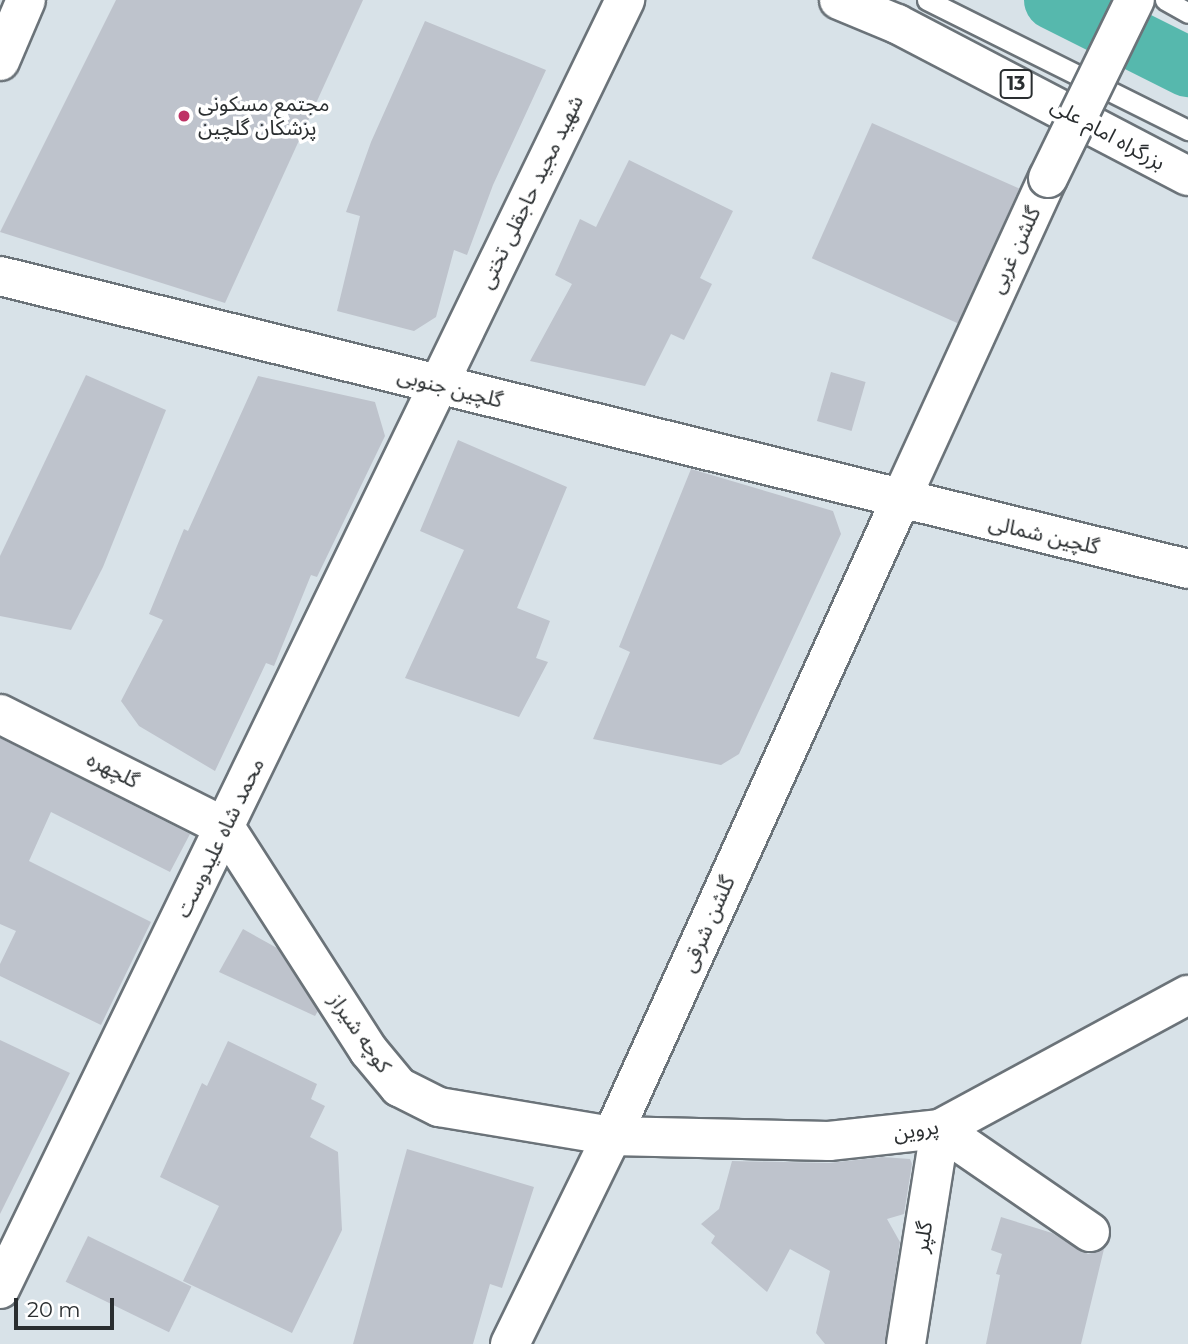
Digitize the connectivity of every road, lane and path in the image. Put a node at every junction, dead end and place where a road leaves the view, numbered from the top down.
1 (26, 0) edge
2 (625, 0) edge
3 (839, 0) edge
4 (927, 0) edge
5 (1135, 0) edge
6 (1165, 0) edge
7 (1188, 13) edge
8 (0, 61) edge
9 (1188, 130) edge
10 (1188, 176) edge
11 (0, 276) edge
12 (436, 385) junction
13 (900, 502) junction
14 (1188, 569) edge
15 (0, 714) edge
16 (225, 827) junction
17 (1188, 995) edge
18 (940, 1129) junction
19 (612, 1136) junction
20 (1090, 1232) dead end
21 (0, 1289) edge
22 (510, 1344) edge
23 (906, 1344) edge

1 - 8 main road
2 - 12 main road, شهید مجید حاجقلی تختی
3 - 10 main road, بزرگراه امام علی / 13
4 - 9 lane
5 - 13 main road, گلشن غربی, bridge
6 - 7 lane
11 - 12 main road, گلچین جنوبی
12 - 13 main road, گلچین جنوبی
12 - 16 main road, محمد شاه علیدوست
13 - 14 main road, گلچین شمالی
13 - 19 main road, گلشن شرقی
15 - 16 main road, گلچهره
16 - 19 main road, کوچه شیراز
16 - 21 main road, محمد شاه علیدوست
17 - 18 main road, پروین
18 - 19 main road, پروین
18 - 20 main road
18 - 23 main road, گلپر
19 - 22 main road, گلشن شرقی

